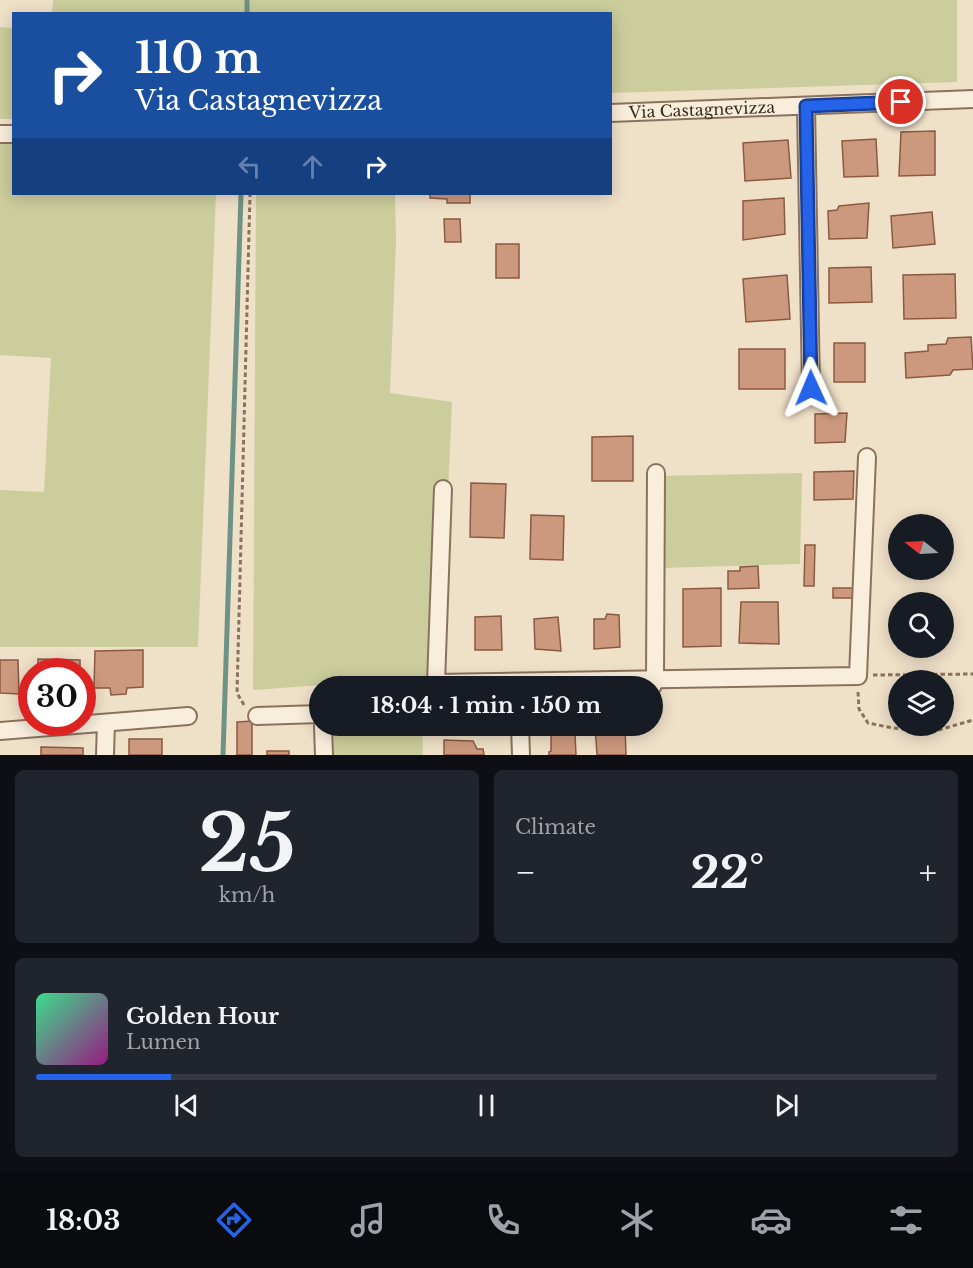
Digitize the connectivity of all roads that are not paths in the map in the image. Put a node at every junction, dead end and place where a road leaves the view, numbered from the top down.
1 (973, 99) edge
2 (806, 106) junction
3 (612, 113) edge
4 (811, 388) dead end
5 (867, 458) dead end
6 (657, 473) dead end
7 (443, 489) dead end
8 (436, 676) edge
9 (653, 676) edge
10 (663, 684) edge
11 (309, 714) edge
12 (188, 716) dead end
13 (256, 716) road end
14 (106, 723) junction
15 (0, 731) edge
16 (323, 736) edge
17 (520, 736) edge
18 (105, 755) edge
19 (324, 755) edge
20 (521, 755) edge

1 - 2 street, Via Castagnevizza
2 - 3 street, Via Castagnevizza
2 - 4 street
5 - 10 street
6 - 9 street
7 - 8 street
11 - 13 street
12 - 14 street
14 - 15 street
14 - 18 street
16 - 19 street
17 - 20 street

